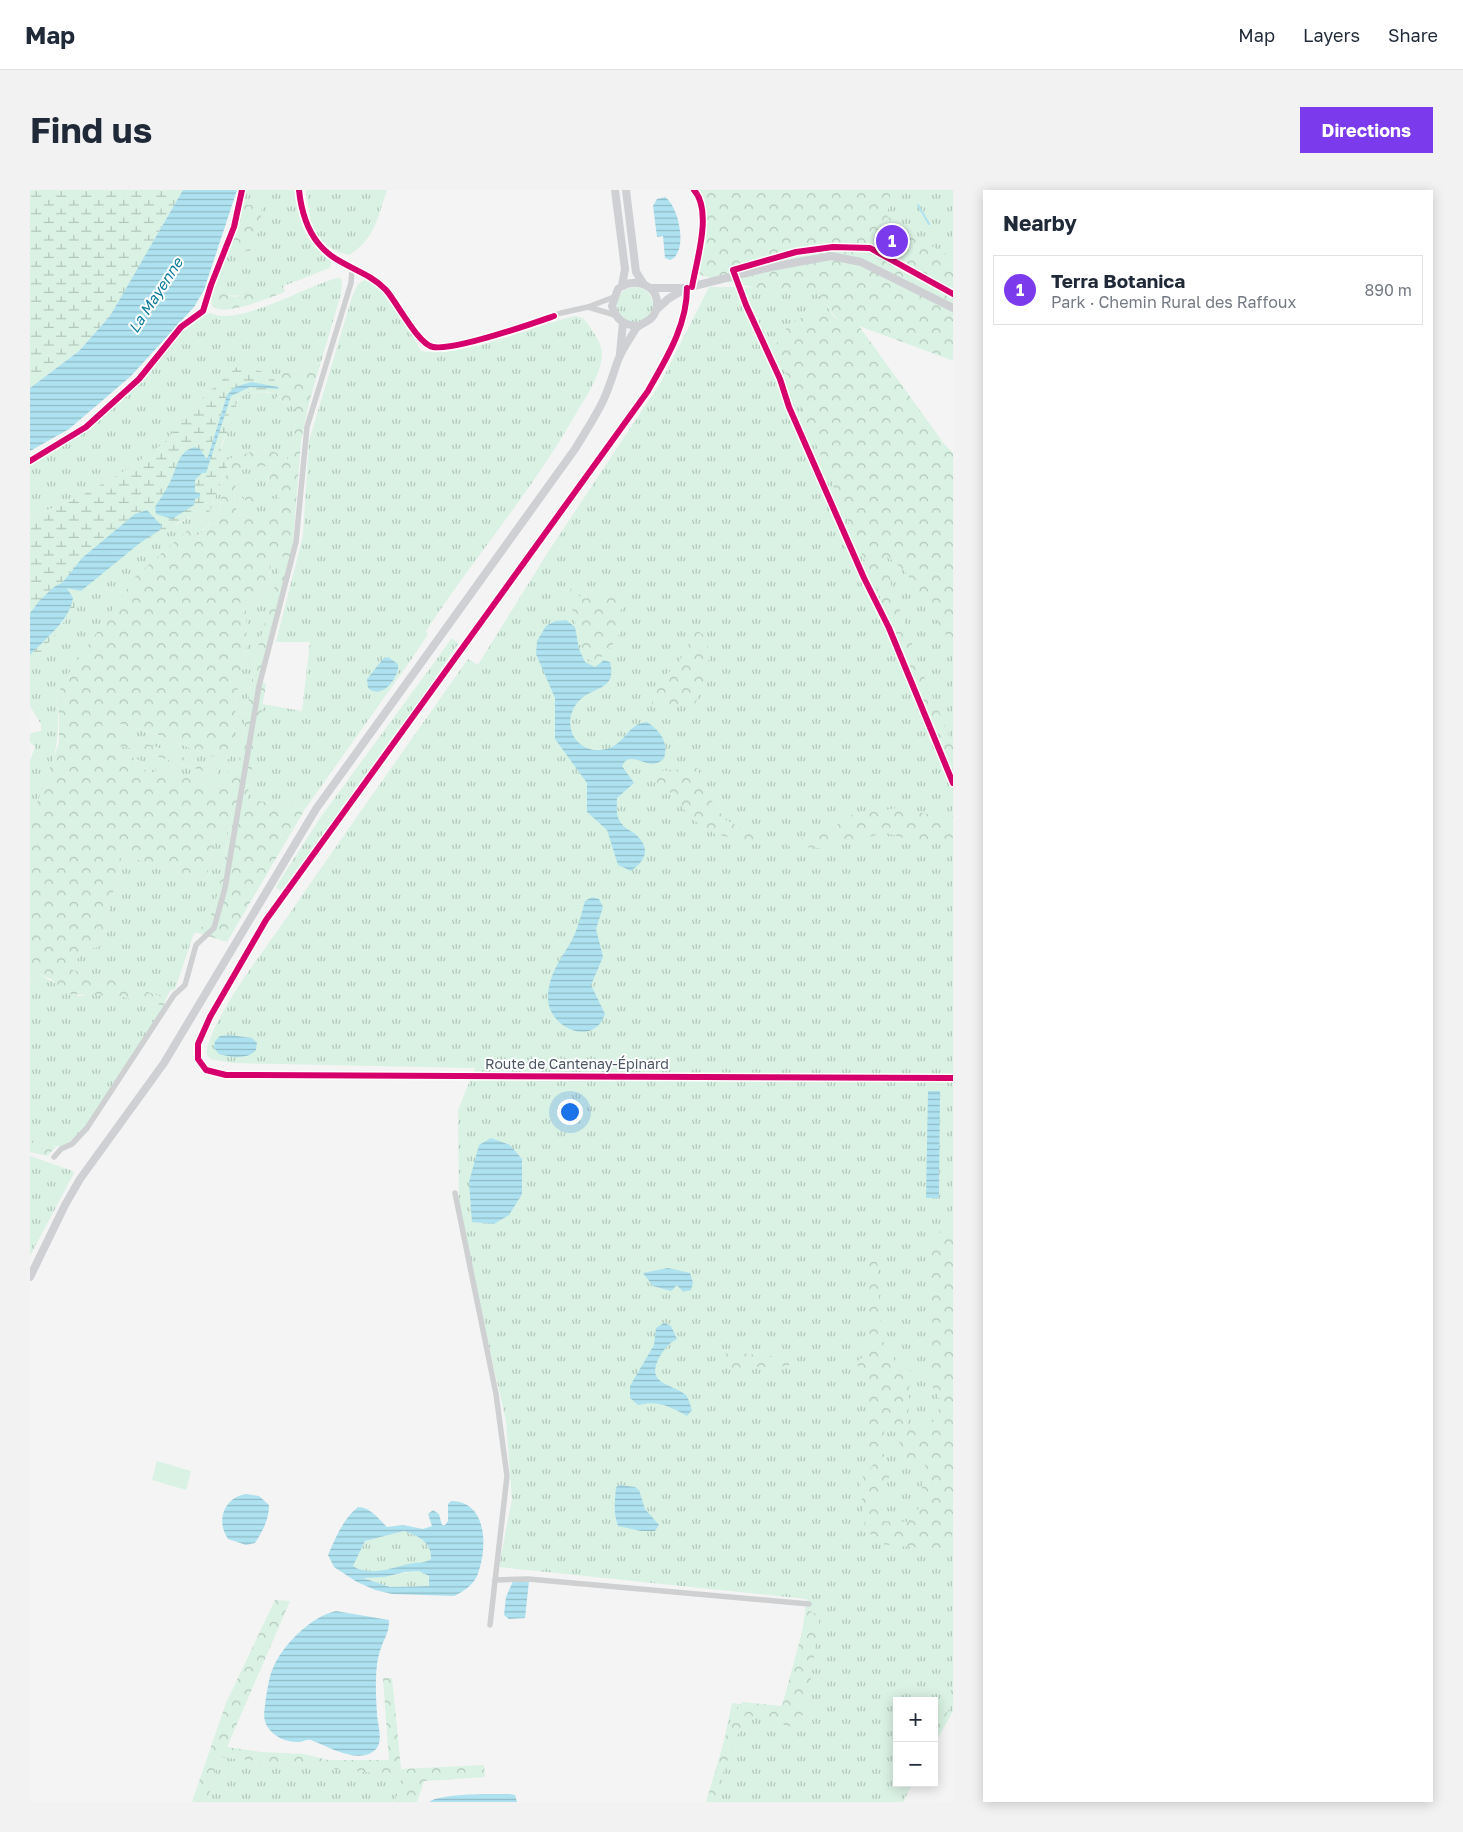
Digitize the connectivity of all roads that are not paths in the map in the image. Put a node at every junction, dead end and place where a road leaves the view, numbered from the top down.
1 (299, 190) edge
2 (615, 190) edge
3 (626, 190) edge
4 (694, 190) edge
5 (352, 270) junction
6 (643, 283) junction
7 (622, 286) junction
8 (651, 288) junction
9 (688, 288) junction
10 (614, 297) junction
11 (588, 307) junction
12 (953, 308) edge
13 (656, 310) junction
14 (615, 314) junction
15 (622, 323) junction
16 (637, 326) junction
17 (619, 357) junction
18 (953, 1078) edge
19 (54, 1157) dead end
20 (455, 1193) dead end
21 (30, 1277) edge
22 (495, 1580) junction
23 (809, 1604) dead end
24 (490, 1625) dead end

1 - 5 street
2 - 7 main road
3 - 6 main road
4 - 9 street
5 - 11 street
5 - 19 street
6 - 7 main road
6 - 8 main road
7 - 10 main road
8 - 9 main road
8 - 13 main road
9 - 12 main road
9 - 13 main road
9 - 18 street, Route de Cantenay-Épinard
10 - 11 street
10 - 14 main road
11 - 14 street
13 - 16 main road
14 - 15 main road
15 - 16 main road
15 - 17 main road
16 - 17 main road
17 - 21 main road
20 - 22 street
22 - 23 street
22 - 24 street

